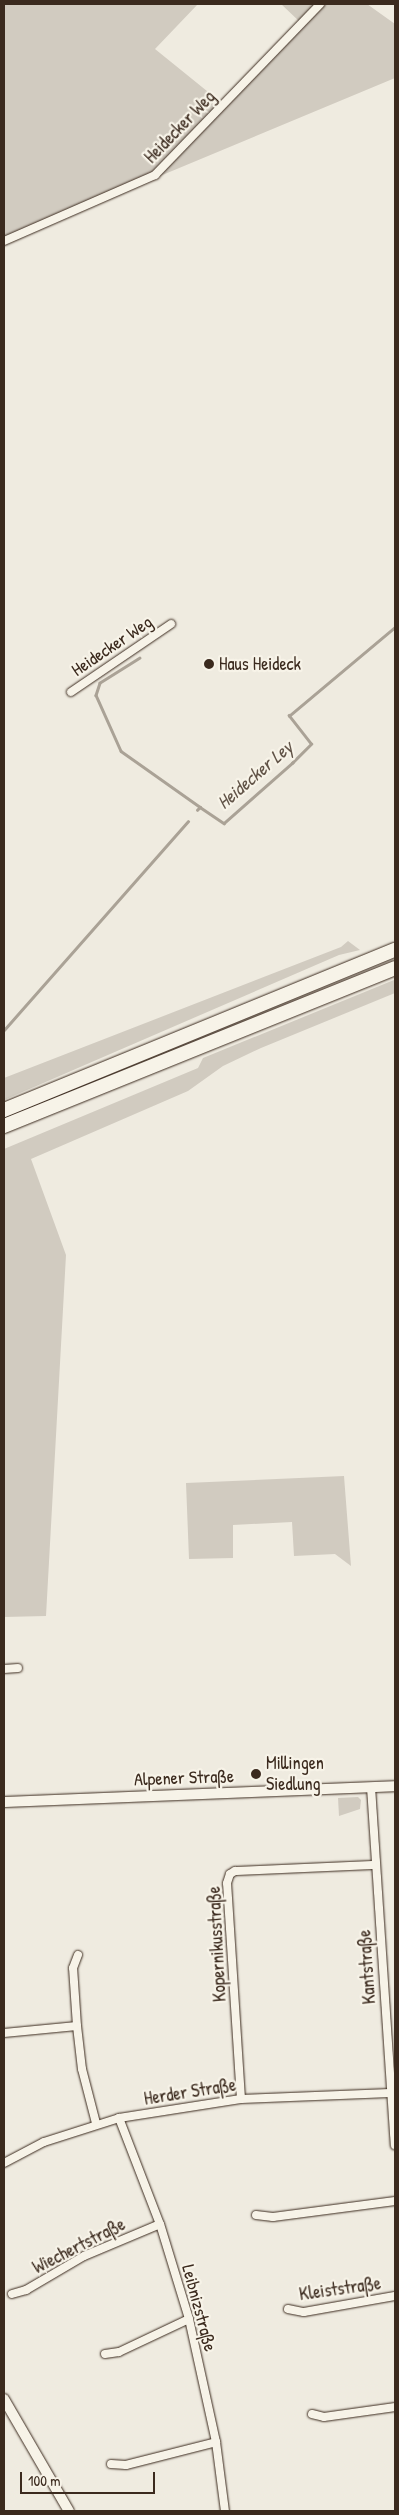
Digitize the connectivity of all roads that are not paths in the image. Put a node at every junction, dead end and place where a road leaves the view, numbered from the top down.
1 (320, 4) edge
2 (4, 241) edge
3 (171, 624) dead end
4 (71, 692) dead end
5 (395, 950) edge
6 (395, 968) edge
7 (4, 1110) edge
8 (4, 1126) edge
9 (18, 1668) dead end
10 (4, 1669) edge
11 (395, 1786) edge
12 (371, 1787) junction
13 (4, 1802) edge
14 (374, 1865) junction
15 (78, 1955) dead end
16 (77, 2026) junction
17 (4, 2033) edge
18 (390, 2093) junction
19 (241, 2098) junction
20 (119, 2118) junction
21 (96, 2123) junction
22 (395, 2146) edge
23 (4, 2163) edge
24 (395, 2201) edge
25 (256, 2215) dead end
26 (160, 2224) junction
27 (12, 2294) dead end
28 (395, 2296) edge
29 (288, 2310) dead end
30 (189, 2319) junction
31 (105, 2354) dead end
32 (4, 2399) edge
33 (395, 2406) edge
34 (312, 2414) dead end
35 (216, 2442) junction
36 (111, 2464) dead end
37 (69, 2511) edge
38 (225, 2511) edge

1 - 2 street, Heidecker Weg
3 - 4 street, Heidecker Weg
5 - 7 highway
6 - 8 highway
9 - 10 street
11 - 12 street, Alpener Straße
12 - 13 street, Alpener Straße
12 - 14 street, Kantstraße
14 - 18 street, Kantstraße
14 - 19 street, Kopernikusstraße
15 - 16 street
16 - 17 street
16 - 21 street
18 - 19 street, Herder Straße
18 - 22 street, Kantstraße
19 - 20 street, Herder Straße
20 - 21 street, Herder Straße
20 - 26 street, Leibnizstraße
21 - 23 street, Herder Straße
24 - 25 street
26 - 27 street, Wiechertstraße
26 - 30 street, Leibnizstraße
28 - 29 street, Kleiststraße
30 - 31 street
30 - 35 street, Leibnizstraße
32 - 37 street
33 - 34 street
35 - 36 street
35 - 38 street, Leibnizstraße

